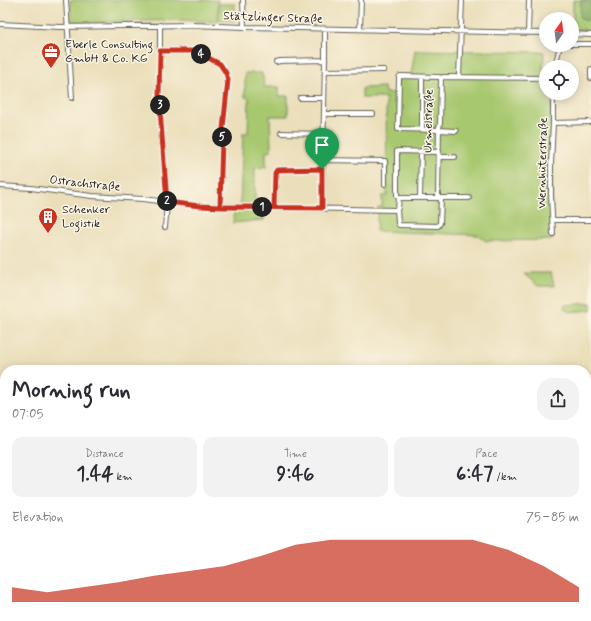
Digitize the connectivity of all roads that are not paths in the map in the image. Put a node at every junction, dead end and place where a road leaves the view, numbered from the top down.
1 (66, 0) edge
2 (244, 0) edge
3 (361, 0) edge
4 (462, 0) edge
5 (529, 0) edge
6 (0, 24) edge
7 (160, 25) junction
8 (67, 27) junction
9 (244, 27) junction
10 (325, 29) junction
11 (360, 29) junction
12 (460, 31) junction
13 (528, 33) junction
14 (539, 33) edge
15 (579, 34) edge
16 (591, 35) edge
17 (579, 44) edge
18 (591, 44) edge
19 (160, 51) junction
20 (325, 60) junction
21 (276, 62) dead end
22 (384, 70) dead end
23 (591, 70) edge
24 (325, 71) junction
25 (422, 77) junction
26 (459, 77) junction
27 (441, 78) junction
28 (539, 78) edge
29 (591, 78) edge
30 (72, 98) dead end
31 (300, 98) dead end
32 (324, 98) junction
33 (553, 100) edge
34 (324, 114) junction
35 (373, 114) dead end
36 (591, 122) edge
37 (553, 123) junction
38 (422, 129) junction
39 (439, 130) junction
40 (456, 131) dead end
41 (281, 134) dead end
42 (324, 134) junction
43 (421, 152) junction
44 (439, 152) junction
45 (439, 157) junction
46 (455, 157) dead end
47 (323, 160) junction
48 (322, 169) junction
49 (386, 184) dead end
50 (0, 186) edge
51 (398, 198) junction
52 (420, 198) junction
53 (440, 198) junction
54 (469, 198) dead end
55 (167, 202) junction
56 (220, 207) junction
57 (274, 207) junction
58 (322, 208) junction
59 (397, 209) junction
60 (553, 220) junction
61 (591, 220) edge
62 (165, 227) dead end
63 (553, 234) dead end

1 - 8 street
2 - 9 street
3 - 11 street
4 - 12 street
5 - 13 street
6 - 8 street, Stätzlinger Straße
7 - 8 street, Stätzlinger Straße
7 - 9 street, Stätzlinger Straße
7 - 19 street
8 - 30 street
9 - 10 street, Stätzlinger Straße
10 - 11 street, Stätzlinger Straße
10 - 20 street
11 - 12 street, Stätzlinger Straße
12 - 13 street, Stätzlinger Straße
12 - 26 street
13 - 14 street, Stätzlinger Straße
15 - 16 street
17 - 18 street
19 - 55 street
19 - 56 street
20 - 21 street
20 - 24 street
22 - 24 street
23 - 29 street
24 - 32 street
25 - 27 street
25 - 38 street
25 - 38 street
26 - 27 street, Urmelstraße
26 - 28 street, Urmelstraße
27 - 39 street, Urmelstraße
31 - 32 street
32 - 34 street
33 - 37 street, Wernhüterstraße
34 - 35 street
34 - 42 street
36 - 37 street
37 - 60 street, Wernhüterstraße
38 - 39 street
39 - 40 street
39 - 44 street, Urmelstraße
41 - 42 street
42 - 47 street
43 - 44 street
43 - 51 street
43 - 52 street
44 - 45 street, Urmelstraße
45 - 46 street
45 - 53 street, Urmelstraße
47 - 48 street
47 - 49 street
48 - 57 street
48 - 58 street
50 - 55 street, Ostrachstraße
51 - 52 street
51 - 59 street
52 - 53 street
53 - 54 street
53 - 59 street, Urmelstraße
55 - 56 street, Ostrachstraße
55 - 62 street
56 - 57 street, Ostrachstraße
57 - 58 street, Ostrachstraße
58 - 59 street, Ostrachstraße
60 - 61 street
60 - 63 street, Wernhüterstraße

